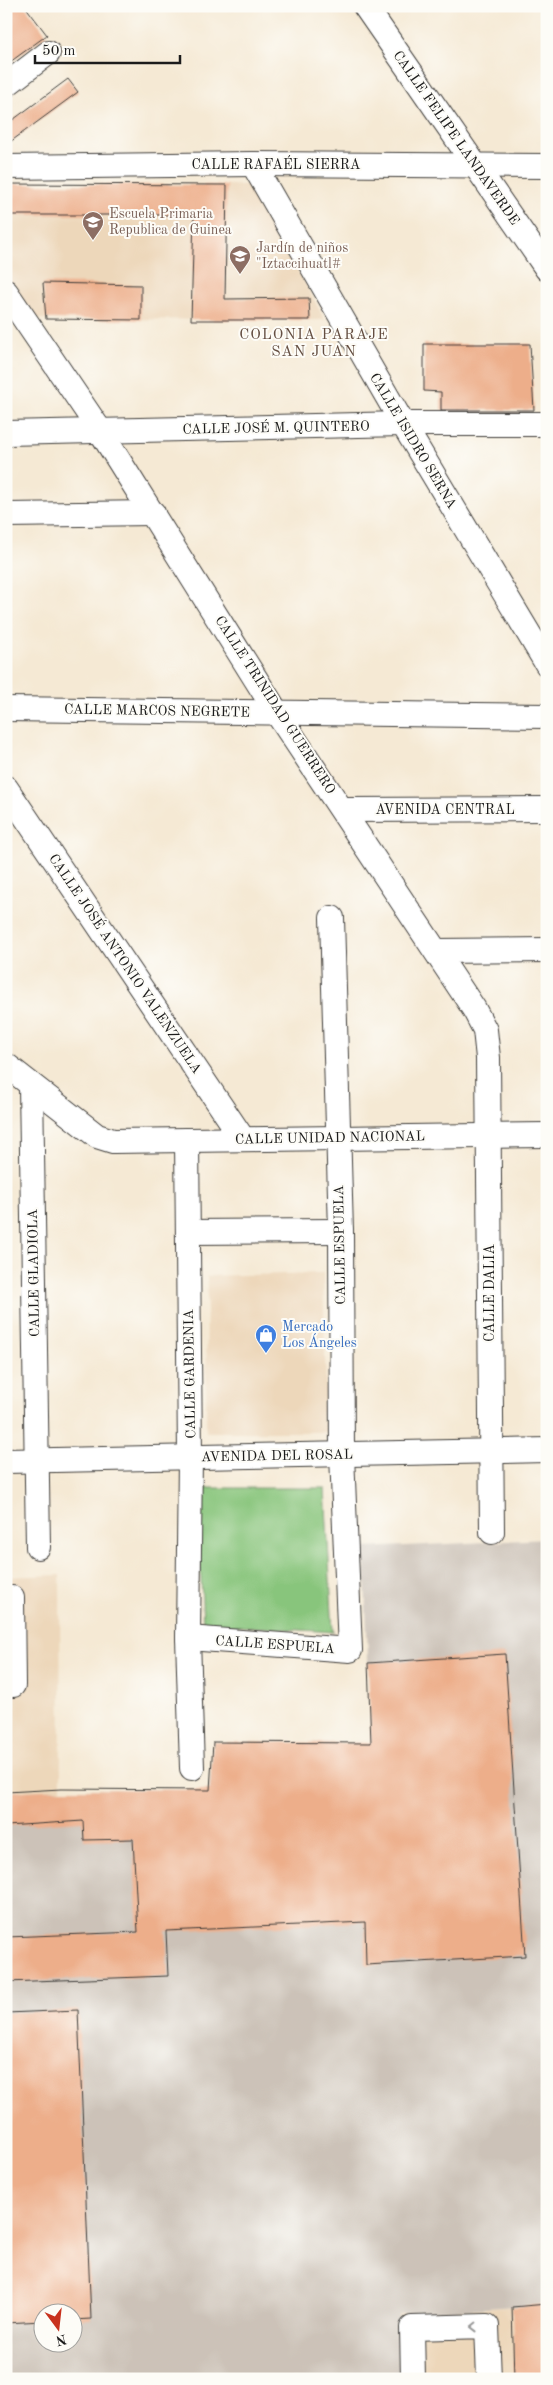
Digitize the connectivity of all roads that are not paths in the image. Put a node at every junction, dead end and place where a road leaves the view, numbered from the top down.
1 (365, 6) edge
2 (48, 53) dead end
3 (6, 84) edge
4 (253, 164) junction
5 (475, 166) junction
6 (547, 166) edge
7 (6, 167) edge
8 (547, 270) edge
9 (6, 292) edge
10 (13, 314) edge
11 (403, 424) junction
12 (547, 424) edge
13 (102, 432) junction
14 (6, 433) edge
15 (153, 513) junction
16 (6, 515) edge
17 (547, 664) edge
18 (6, 709) edge
19 (278, 712) junction
20 (547, 716) edge
21 (6, 788) edge
22 (547, 809) edge
23 (344, 810) junction
24 (332, 918) dead end
25 (547, 950) edge
26 (436, 951) junction
27 (6, 1065) edge
28 (31, 1086) junction
29 (547, 1134) edge
30 (489, 1136) junction
31 (338, 1138) junction
32 (243, 1139) junction
33 (187, 1140) junction
34 (341, 1231) junction
35 (188, 1232) junction
36 (547, 1450) edge
37 (490, 1451) junction
38 (342, 1454) junction
39 (190, 1457) junction
40 (6, 1460) edge
41 (37, 1460) junction
42 (492, 1532) dead end
43 (38, 1547) dead end
44 (6, 1598) edge
45 (188, 1638) junction
46 (13, 1685) dead end
47 (192, 1768) dead end
48 (413, 2379) edge
49 (489, 2379) edge

1 - 5 street, CALLE FELIPE LANDAVERDE
2 - 3 street
4 - 5 street, CALLE RAFAÉL SIERRA
4 - 7 street, CALLE RAFAÉL SIERRA
4 - 11 street, CALLE ISIDRO SERNA
5 - 6 street, CALLE RAFAÉL SIERRA
5 - 8 street, CALLE FELIPE LANDAVERDE
9 - 10 street, CALLE TRINIDAD GUERRERO
10 - 13 street, CALLE TRINIDAD GUERRERO
11 - 12 street, CALLE JOSÉ M. QUINTERO
11 - 13 street, CALLE JOSÉ M. QUINTERO
11 - 17 street, CALLE ISIDRO SERNA
13 - 14 street, CALLE JOSÉ M. QUINTERO
13 - 15 street, CALLE TRINIDAD GUERRERO
15 - 16 street
15 - 19 street, CALLE TRINIDAD GUERRERO
18 - 19 street, CALLE MARCOS NEGRETE
19 - 20 street, CALLE MARCOS NEGRETE
19 - 23 street, CALLE TRINIDAD GUERRERO
21 - 32 street, CALLE JOSÉ ANTONIO VALENZUELA
22 - 23 street, AVENIDA CENTRAL
23 - 26 street, CALLE TRINIDAD GUERRERO
24 - 31 street, CALLE ESPUELA
25 - 26 street
26 - 30 street, CALLE TRINIDAD GUERRERO
27 - 28 street
28 - 33 street, CALLE UNIDAD NACIONAL
28 - 41 street, CALLE GLADIOLA
29 - 30 street, CALLE UNIDAD NACIONAL
30 - 31 street, CALLE UNIDAD NACIONAL
30 - 37 street, CALLE DALIA
31 - 32 street, CALLE UNIDAD NACIONAL
31 - 34 street, CALLE ESPUELA
32 - 33 street, CALLE UNIDAD NACIONAL
33 - 35 street, CALLE GARDENIA
34 - 35 street
34 - 38 street, CALLE ESPUELA
35 - 39 street, CALLE GARDENIA
36 - 37 street, AVENIDA DEL ROSAL
37 - 38 street, AVENIDA DEL ROSAL
37 - 42 street, CALLE DALIA
38 - 39 street, AVENIDA DEL ROSAL
38 - 45 street, CALLE ESPUELA
39 - 41 street, AVENIDA DEL ROSAL
39 - 45 street, CALLE GARDENIA
40 - 41 street, AVENIDA DEL ROSAL
41 - 43 street, CALLE GLADIOLA
44 - 46 street
45 - 47 street, CALLE GARDENIA
49 -> 48 street

